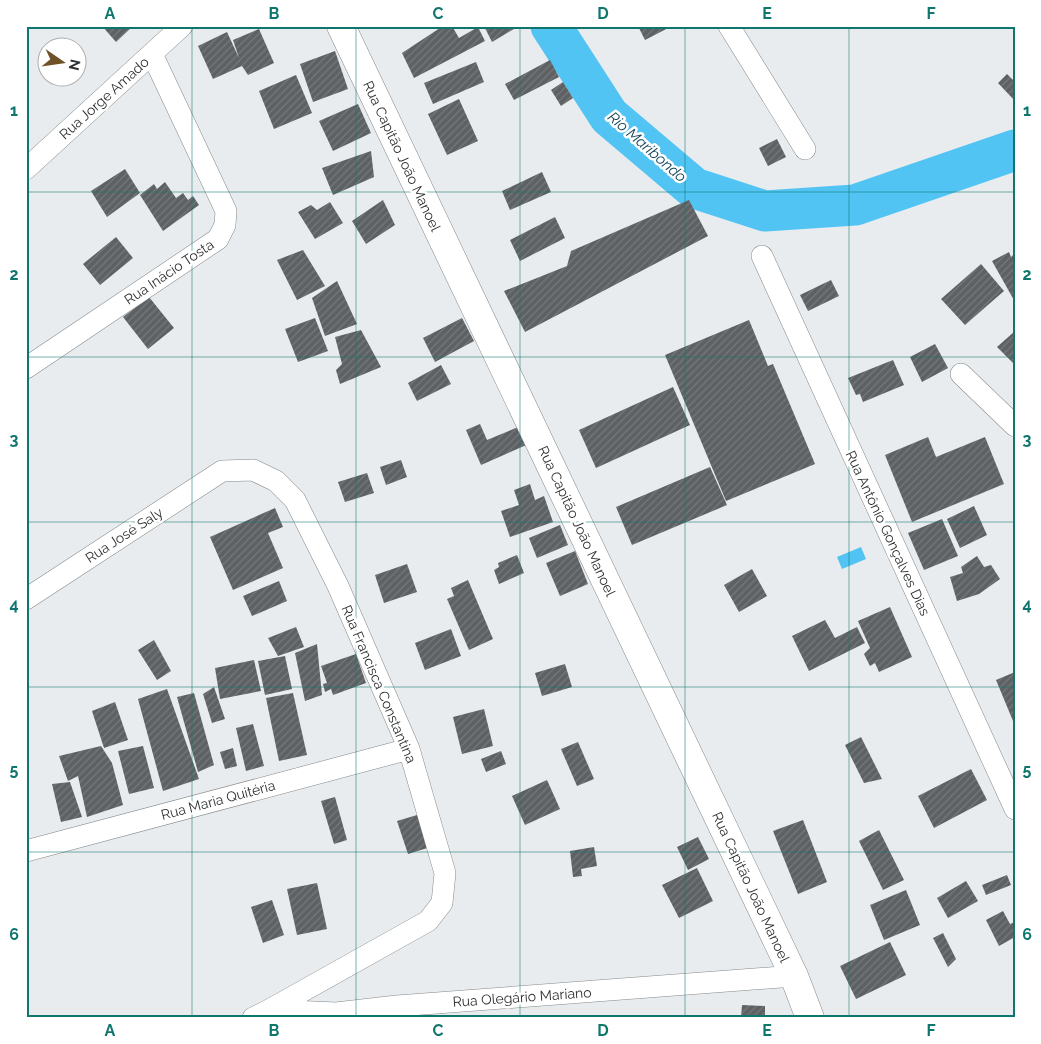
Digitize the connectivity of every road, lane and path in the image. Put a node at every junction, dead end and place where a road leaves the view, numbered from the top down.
1 (182, 26) edge
2 (341, 26) edge
3 (729, 26) edge
4 (152, 54) junction
5 (805, 149) dead end
6 (26, 169) edge
7 (762, 256) dead end
8 (26, 368) edge
9 (961, 374) dead end
10 (1015, 426) edge
11 (222, 471) joint
12 (26, 599) edge
13 (409, 749) junction
14 (1015, 809) edge
15 (26, 851) edge
16 (794, 976) junction
17 (264, 1015) edge
18 (810, 1018) edge

1 - 4 street, Rua Jorge Amado
2 - 16 main road, Rua Capitão João Manoel
3 - 5 street
4 - 6 street, Rua Jorge Amado
4 - 8 street, Rua Inácio Tosta
7 - 14 street, Rua Antônio Gonçalves Dias
9 - 10 street
11 - 12 street, Rua José Saly
11 - 13 street, Rua Francisca Constantina
13 - 15 street, Rua Maria Quitéria
13 - 17 street, Rua Francisca Constantina
16 - 17 street, Rua Olegário Mariano
16 - 18 main road, Rua Capitão João Manoel

